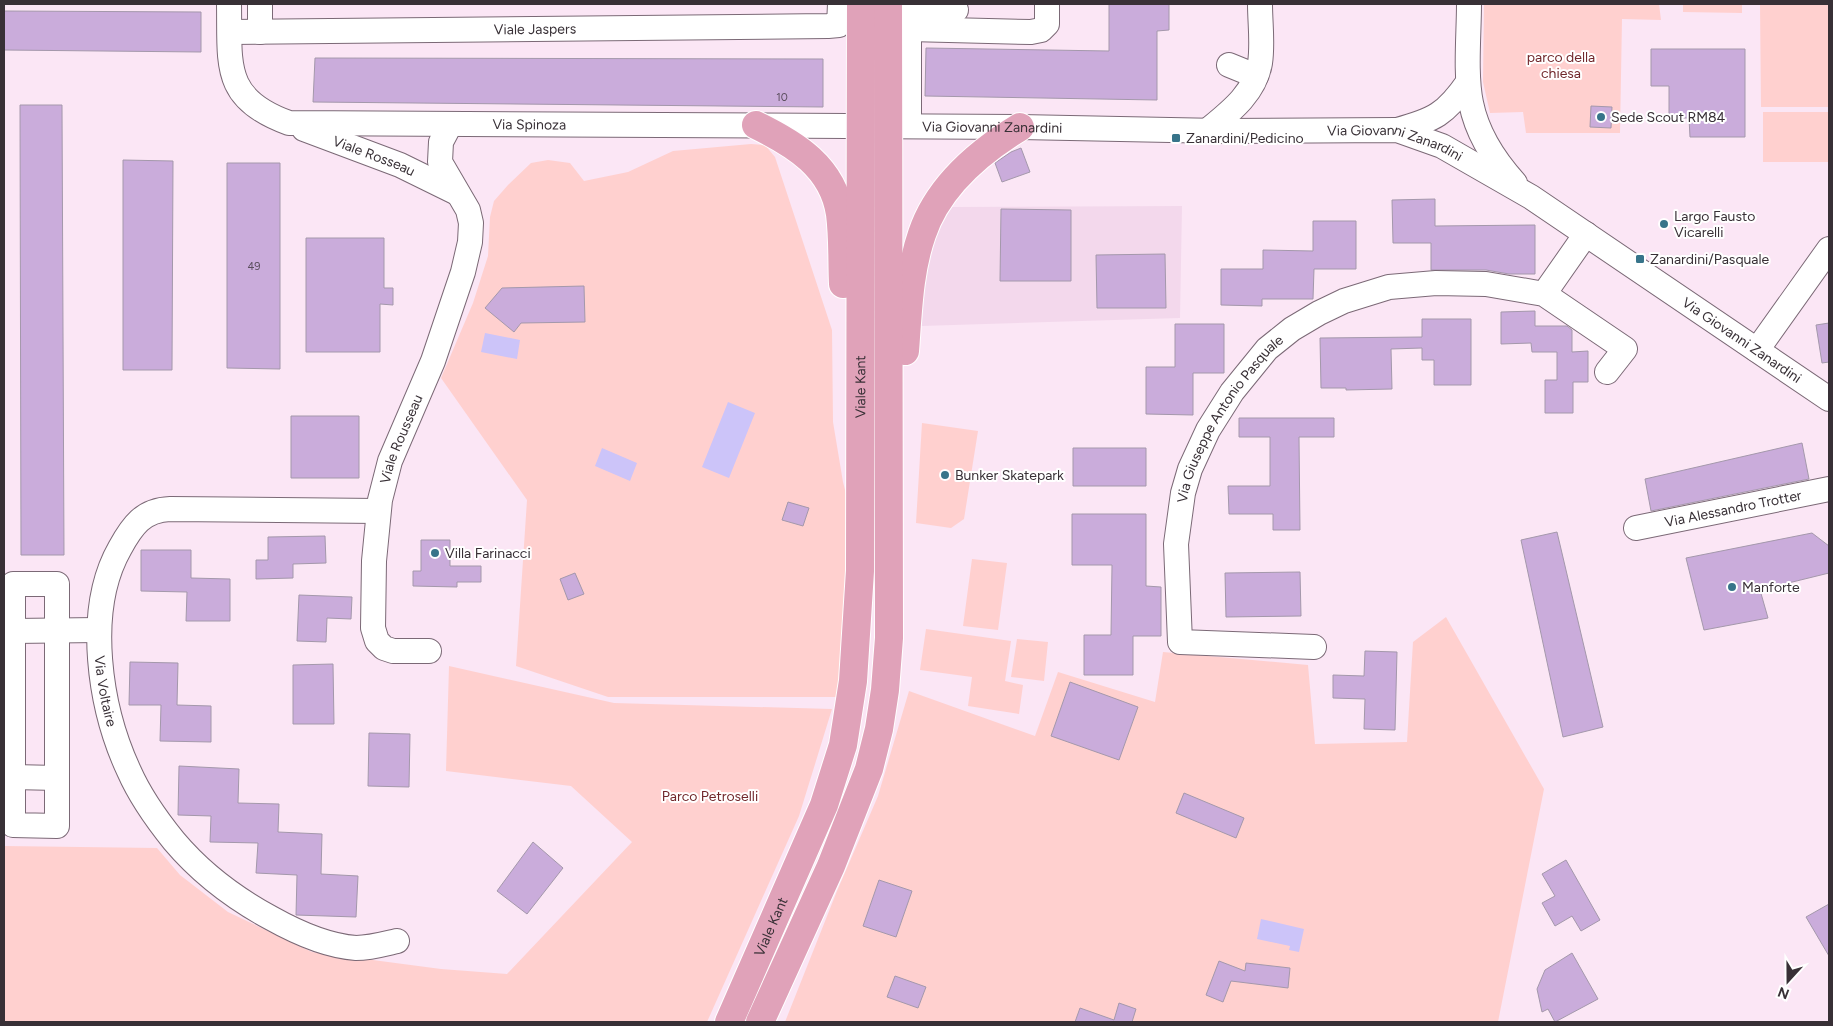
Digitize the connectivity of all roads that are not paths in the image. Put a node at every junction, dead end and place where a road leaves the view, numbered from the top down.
1 (229, 4) edge
2 (260, 4) edge
3 (861, 4) edge
4 (1047, 4) edge
5 (1260, 4) edge
6 (1469, 4) edge
7 (911, 10) edge
8 (956, 10) dead end
9 (840, 14) edge
10 (230, 32) junction
11 (260, 32) junction
12 (1229, 66) dead end
13 (1256, 76) junction
14 (1468, 82) junction
15 (289, 123) junction
16 (450, 125) junction
17 (756, 125) junction
18 (862, 126) junction
19 (898, 126) junction
20 (1020, 126) junction
21 (1208, 130) junction
22 (1397, 130) junction
23 (457, 193) junction
24 (1532, 197) junction
25 (1586, 234) junction
26 (1829, 248) edge
27 (1544, 294) junction
28 (1757, 350) junction
29 (1607, 372) dead end
30 (1805, 382) junction
31 (860, 388) junction
32 (1829, 399) edge
33 (1829, 410) edge
34 (889, 456) junction
35 (1829, 489) edge
36 (378, 511) junction
37 (1636, 528) dead end
38 (57, 630) junction
39 (99, 630) junction
40 (13, 631) junction
41 (1314, 647) dead end
42 (429, 651) dead end
43 (879, 729) junction
44 (837, 768) junction
45 (14, 777) junction
46 (57, 778) junction
47 (813, 831) junction
48 (831, 866) junction
49 (397, 941) dead end
50 (729, 1022) edge
51 (760, 1022) edge

1 - 10 street, Via Spinoza
2 - 11 street
3 - 18 main road, Viale Kant
4 - 7 street
5 - 13 street
6 - 14 street
7 - 8 street
7 - 19 main road, Viale Kant
9 - 11 street, Viale Jaspers
10 - 11 street, Viale Jaspers
10 - 15 street, Via Spinoza
12 - 13 street
13 - 21 street
14 - 22 street
14 - 24 street
15 - 16 street, Via Spinoza
15 - 23 street, Viale Rosseau
16 - 17 street, Via Spinoza
16 - 23 street, Viale Rousseau
17 - 18 street, Via Spinoza
17 - 31 main road
18 - 19 street, Via Spinoza
18 - 31 main road, Viale Kant
19 - 20 street, Via Giovanni Zanardini
19 - 34 main road, Viale Kant
20 - 21 street, Via Giovanni Zanardini
20 - 34 main road
21 - 22 street, Via Giovanni Zanardini
22 - 24 street, Via Giovanni Zanardini
23 - 36 street, Viale Rousseau
24 - 25 street, Via Giovanni Zanardini
25 - 27 street
25 - 28 street, Via Giovanni Zanardini
26 - 28 street
27 - 29 street, Via Giuseppe Antonio Pasquale
27 - 41 street, Via Giuseppe Antonio Pasquale
28 - 30 street, Via Giovanni Zanardini
30 - 32 street, Via Giovanni Zanardini
30 - 33 street
31 - 44 main road, Viale Kant
34 - 43 main road, Viale Kant
35 - 37 street, Via Alessandro Trotter
36 - 39 street, Via Voltaire
36 - 42 street, Viale Rousseau
38 - 39 street
38 - 40 street
38 - 40 street
38 - 46 street
39 - 49 street, Via Voltaire
40 - 45 street
43 - 44 street, Viale Kant
43 - 48 main road, Viale Kant
44 - 47 main road, Viale Kant
45 - 46 street
45 - 46 street
47 - 48 street, Viale Kant
47 - 50 main road, Viale Kant
48 - 51 main road, Viale Kant

